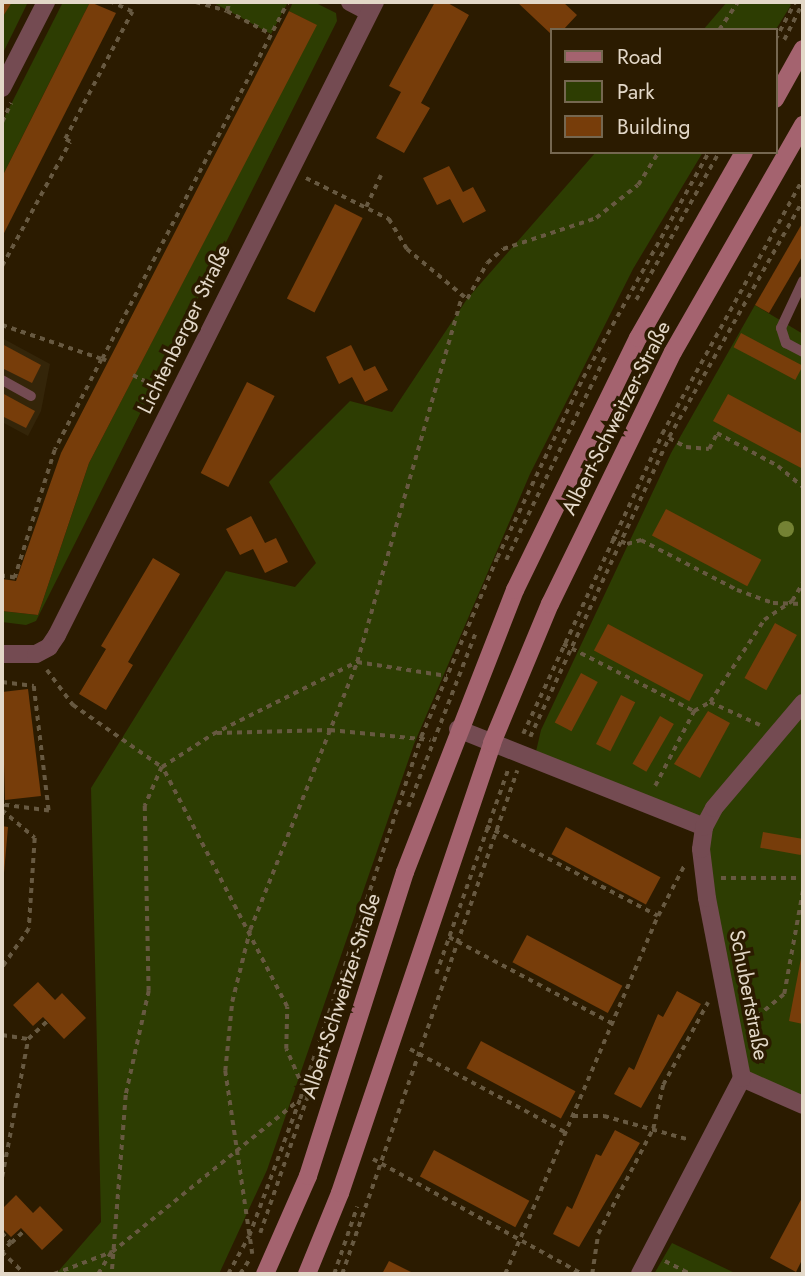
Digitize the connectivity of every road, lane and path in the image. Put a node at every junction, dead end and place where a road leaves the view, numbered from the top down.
1 (46, 2) edge
2 (111, 2) edge
3 (195, 2) edge
4 (229, 2) edge
5 (288, 2) edge
6 (350, 2) edge
7 (738, 2) edge
8 (794, 2) edge
9 (803, 2) edge
10 (371, 6) edge
11 (802, 10) edge
12 (227, 11) junction
13 (720, 28) edge
14 (271, 34) junction
15 (777, 36) edge
16 (780, 47) dead end
17 (803, 50) edge
18 (2, 88) edge
19 (777, 96) edge
20 (803, 125) edge
21 (658, 154) edge
22 (708, 154) edge
23 (743, 154) edge
24 (289, 169) junction
25 (381, 175) dead end
26 (803, 179) edge
27 (803, 200) edge
28 (366, 207) junction
29 (2, 266) edge
30 (803, 281) edge
31 (462, 295) junction
32 (2, 325) edge
33 (803, 352) edge
34 (104, 360) junction
35 (133, 375) dead end
36 (2, 380) edge
37 (153, 385) dead end
38 (31, 396) dead end
39 (662, 434) junction
40 (668, 438) junction
41 (803, 487) edge
42 (612, 537) junction
43 (619, 540) junction
44 (2, 576) edge
45 (803, 583) edge
46 (792, 601) junction
47 (803, 604) edge
48 (563, 644) junction
49 (570, 648) junction
50 (36, 654) junction
51 (10, 655) edge
52 (357, 662) junction
53 (447, 676) junction
54 (2, 682) edge
55 (710, 702) junction
56 (803, 703) edge
57 (694, 711) junction
58 (458, 729) junction
59 (330, 730) junction
60 (213, 734) junction
61 (777, 734) junction
62 (421, 737) junction
63 (492, 744) junction
64 (518, 754) junction
65 (162, 767) junction
66 (646, 804) junction
67 (2, 808) edge
68 (405, 816) dead end
69 (486, 826) dead end
70 (704, 827) junction
71 (496, 832) junction
72 (687, 860) dead end
73 (705, 877) junction
74 (803, 878) edge
75 (803, 889) edge
76 (658, 916) junction
77 (250, 930) junction
78 (449, 937) dead end
79 (456, 942) junction
80 (356, 957) dead end
81 (2, 968) edge
82 (723, 975) junction
83 (47, 1021) dead end
84 (613, 1024) junction
85 (2, 1035) edge
86 (733, 1035) junction
87 (28, 1040) junction
88 (410, 1049) dead end
89 (417, 1053) junction
90 (742, 1077) junction
91 (303, 1087) junction
92 (308, 1097) junction
93 (300, 1099) junction
94 (803, 1105) edge
95 (573, 1115) junction
96 (653, 1129) junction
97 (566, 1132) junction
98 (706, 1144) junction
99 (233, 1150) junction
100 (373, 1159) dead end
101 (379, 1162) junction
102 (2, 1177) edge
103 (24, 1231) dead end
104 (2, 1233) edge
105 (249, 1236) junction
106 (522, 1238) junction
107 (11, 1243) junction
108 (112, 1252) junction
109 (252, 1254) junction
110 (650, 1254) junction
111 (25, 1274) edge
112 (54, 1274) edge
113 (98, 1274) edge
114 (112, 1274) edge
115 (228, 1274) edge
116 (240, 1274) edge
117 (265, 1274) edge
118 (307, 1274) edge
119 (342, 1274) edge
120 (505, 1274) edge
121 (582, 1274) edge
122 (592, 1274) edge
123 (640, 1274) edge
124 (690, 1274) edge

1 - 18 street
2 - 29 path
3 - 12 path
4 - 12 path
5 - 14 path
6 - 10 street
7 - 13 path
8 - 15 path
9 - 11 path
10 - 24 street, Lichtenberger Straße
11 - 16 path
12 - 14 path
14 - 34 path
17 - 19 main road
20 - 63 main road, Albert-Schweitzer-Straße
21 - 31 path
22 - 53 path
23 - 58 main road, Albert-Schweitzer-Straße
24 - 28 path
24 - 50 street, Lichtenberger Straße
25 - 28 path
26 - 39 path
27 - 40 path
28 - 31 path
30 - 33 lane
31 - 52 path
32 - 34 path
34 - 44 path
35 - 37 path
36 - 38 lane
39 - 40 path
39 - 42 path
40 - 41 path
40 - 43 path
42 - 43 path
42 - 48 path
43 - 46 path
43 - 49 path
45 - 46 path
46 - 47 path
46 - 55 path
48 - 49 path
48 - 64 path
49 - 57 path
49 - 64 path
50 - 51 street
50 - 65 path
52 - 53 path
52 - 59 path
52 - 60 path
53 - 62 path
54 - 67 path
55 - 57 path
55 - 61 path
56 - 61 street
57 - 66 path
58 - 63 street
58 - 117 main road, Albert-Schweitzer-Straße
59 - 60 path
59 - 62 path
59 - 77 path
60 - 65 path
61 - 70 street
62 - 68 path
62 - 91 path
63 - 64 street
63 - 118 main road, Albert-Schweitzer-Straße
64 - 66 street
64 - 71 path
65 - 77 path
65 - 108 path
66 - 70 street
67 - 81 path
69 - 71 path
70 - 73 street, Schubertstraße
71 - 76 path
71 - 79 path
72 - 76 path
73 - 74 path
73 - 82 street, Schubertstraße
75 - 86 path
76 - 84 path
77 - 91 path
77 - 99 path
78 - 79 path
79 - 84 path
79 - 89 path
80 - 92 path
82 - 86 street, Schubertstraße
82 - 96 path
83 - 87 path
84 - 95 path
85 - 87 path
86 - 90 street, Schubertstraße
87 - 102 path
88 - 89 path
89 - 97 path
89 - 101 path
90 - 94 street
90 - 98 street, Schubertstraße
91 - 92 path
91 - 93 path
92 - 93 path
92 - 109 path
93 - 99 path
93 - 105 path
95 - 96 path
95 - 97 path
96 - 98 path
96 - 122 path
97 - 106 path
98 - 110 street, Schubertstraße
99 - 105 path
99 - 108 path
100 - 101 path
101 - 106 path
101 - 119 path
103 - 107 path
104 - 107 path
105 - 109 path
105 - 115 path
106 - 120 path
106 - 121 path
107 - 111 path
108 - 112 path
108 - 113 path
108 - 114 path
109 - 116 path
110 - 123 street, Schubertstraße
110 - 124 path

